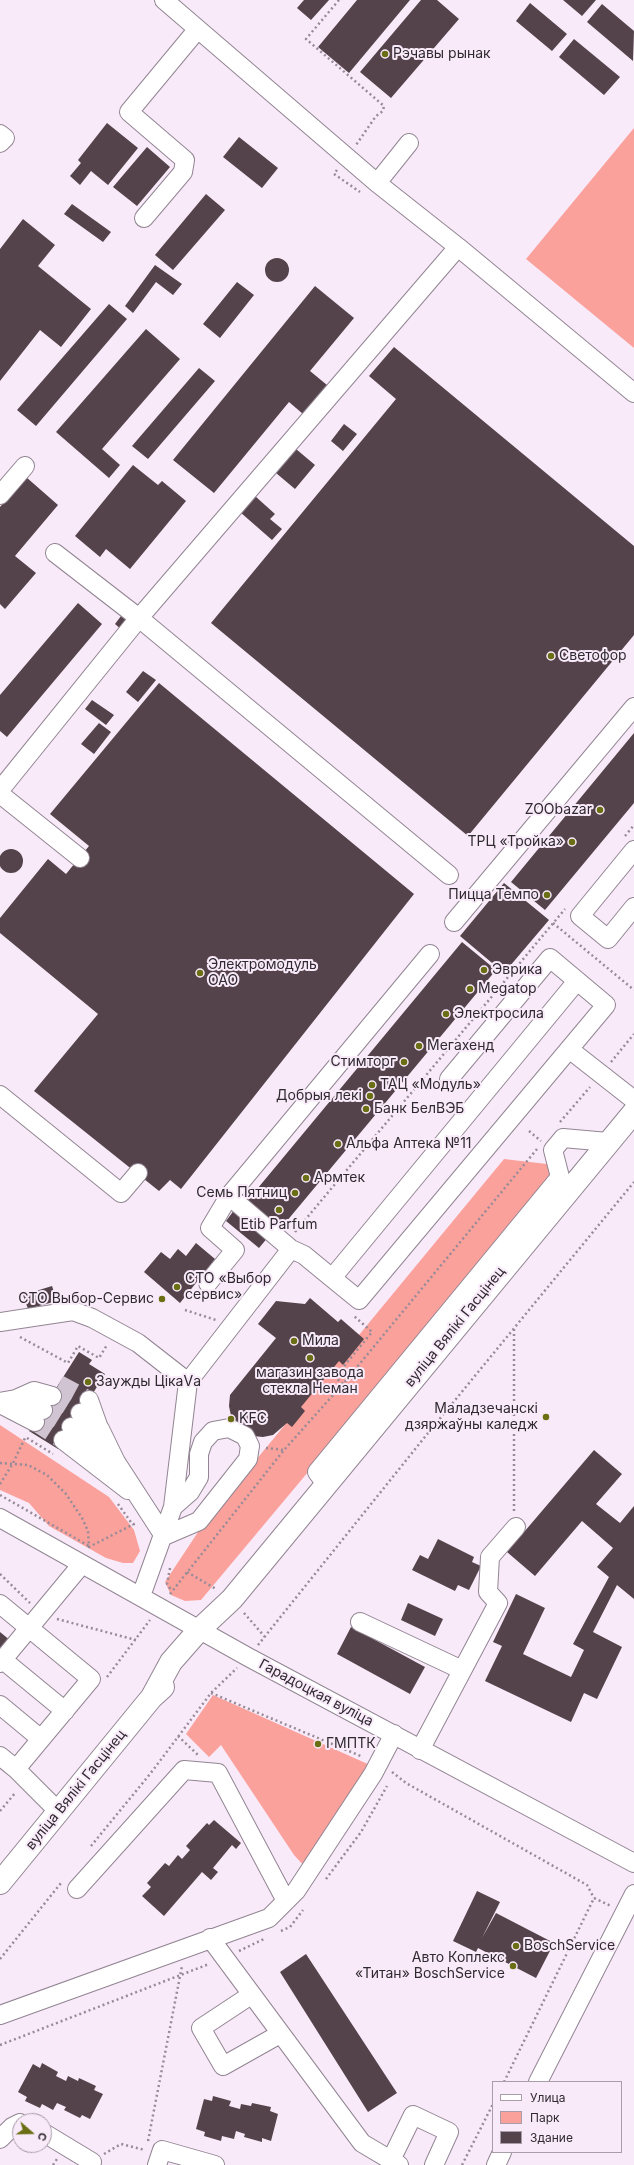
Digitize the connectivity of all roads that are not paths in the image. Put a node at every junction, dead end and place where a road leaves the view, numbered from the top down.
1 (164, 0) edge
2 (197, 30) junction
3 (0, 134) edge
4 (0, 143) edge
5 (409, 143) dead end
6 (377, 184) junction
7 (144, 218) dead end
8 (458, 246) junction
9 (634, 393) edge
10 (25, 466) dead end
11 (0, 495) edge
12 (55, 553) dead end
13 (139, 618) junction
14 (634, 707) edge
15 (0, 790) edge
16 (0, 794) edge
17 (629, 844) edge
18 (80, 858) dead end
19 (449, 875) dead end
20 (634, 907) edge
21 (454, 922) dead end
22 (430, 954) dead end
23 (578, 981) junction
24 (569, 1049) junction
25 (448, 1079) dead end
26 (0, 1095) edge
27 (634, 1100) edge
28 (634, 1112) edge
29 (608, 1142) junction
30 (138, 1173) dead end
31 (230, 1196) junction
32 (288, 1247) junction
33 (332, 1278) junction
34 (208, 1283) dead end
35 (0, 1322) edge
36 (188, 1382) junction
37 (5, 1402) edge
38 (76, 1420) junction
39 (116, 1462) junction
40 (326, 1484) junction
41 (142, 1500) junction
42 (173, 1507) junction
43 (0, 1518) edge
44 (516, 1527) road end
45 (164, 1536) junction
46 (82, 1564) junction
47 (141, 1596) junction
48 (0, 1604) edge
49 (360, 1622) dead end
50 (30, 1628) junction
51 (205, 1633) junction
52 (1, 1662) edge
53 (462, 1670) junction
54 (0, 1705) edge
55 (65, 1711) junction
56 (394, 1734) junction
57 (41, 1739) junction
58 (420, 1750) junction
59 (0, 1756) edge
60 (21, 1774) junction
61 (59, 1812) junction
62 (634, 1863) edge
63 (0, 1883) edge
64 (71, 1884) road end
65 (634, 1894) edge
66 (286, 1901) junction
67 (210, 1938) junction
68 (251, 1995) junction
69 (0, 2016) edge
70 (280, 2034) junction
71 (539, 2081) edge
72 (12, 2126) edge
73 (52, 2138) edge
74 (0, 2139) edge
75 (502, 2153) edge
76 (155, 2155) edge
77 (92, 2162) road end
78 (395, 2163) edge
79 (215, 2165) edge
80 (434, 2165) edge
81 (496, 2165) edge

1 - 2 street
2 - 6 street
2 - 7 street
3 - 4 street
5 - 6 street
6 - 8 street
8 - 9 street
8 - 13 street
10 - 11 street
12 - 13 street
13 - 15 street
13 - 19 street
14 - 21 street
16 - 18 street
17 - 20 street
22 - 31 street
23 - 24 street
23 - 25 street
23 - 33 street
24 - 27 street
24 - 33 street
26 - 30 street
28 - 29 main road, вуліца Вялікі Гасцінец
29 - 40 main road, вуліца Вялікі Гасцінец
29 - 40 street
31 - 32 street
31 - 34 street
32 - 33 street
32 - 36 street
35 - 36 street
36 - 42 street
37 - 37 street
38 - 39 street
38 - 39 street
38 - 41 street
39 - 41 street
40 - 51 main road, вуліца Вялікі Гасцінец
41 - 45 street
42 - 45 street
42 - 45 street
43 - 46 street, Гарадоцкая вуліца
44 - 53 street
45 - 47 street
46 - 47 street, Гарадоцкая вуліца
46 - 50 street
47 - 51 street, Гарадоцкая вуліца
48 - 50 street
49 - 53 street
50 - 52 street
50 - 55 street
51 - 56 street, Гарадоцкая вуліца
51 - 61 main road, вуліца Вялікі Гасцінец
52 - 55 street
53 - 58 street
54 - 57 street
55 - 57 street
56 - 58 street, Гарадоцкая вуліца
56 - 66 street
57 - 60 street
58 - 62 street, Гарадоцкая вуліца
59 - 60 street
60 - 61 street
61 - 63 main road, вуліца Вялікі Гасцінец
64 - 66 street
65 - 71 street
66 - 67 street
67 - 68 street
67 - 69 street
68 - 70 street
68 - 70 street
70 - 78 street
72 - 74 street
73 - 77 street
75 - 81 street
76 - 79 street
78 - 80 street

